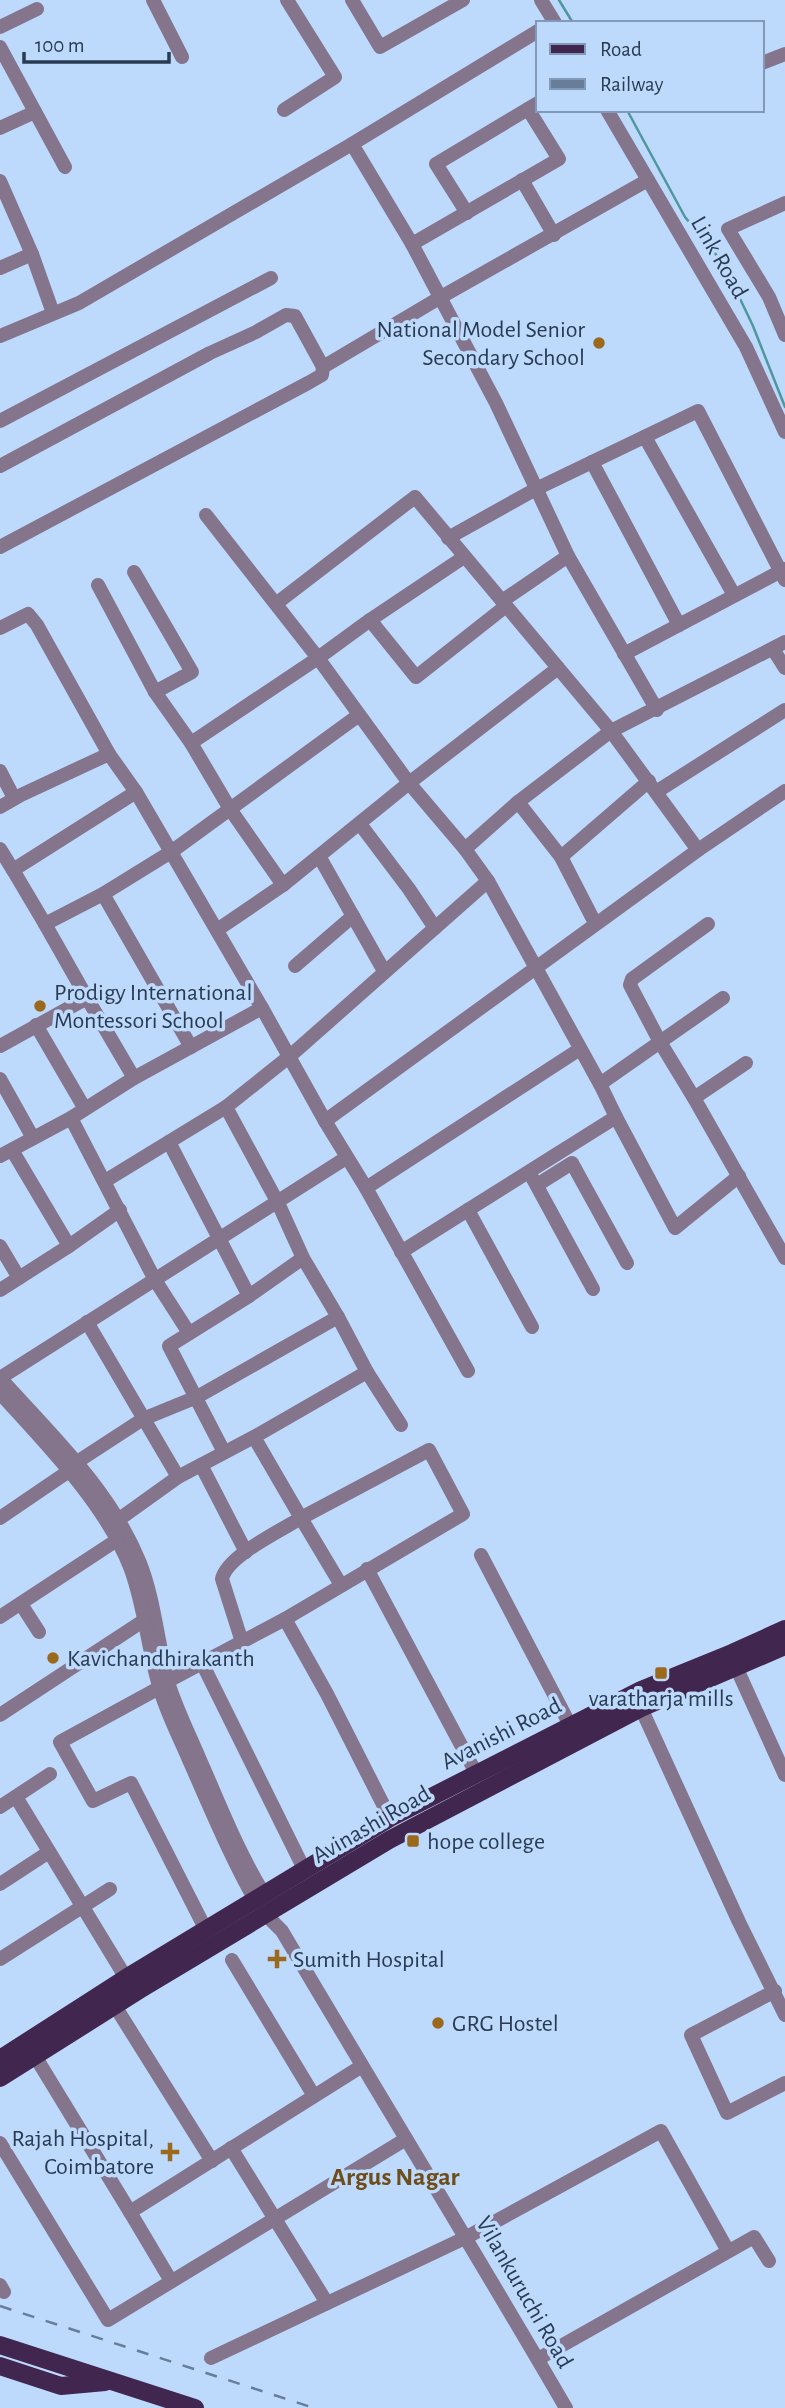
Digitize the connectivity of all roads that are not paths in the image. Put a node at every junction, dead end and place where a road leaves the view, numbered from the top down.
1 (153, 0) edge
2 (287, 0) edge
3 (352, 0) edge
4 (463, 0) edge
5 (541, 0) edge
6 (37, 9) dead end
7 (553, 21) edge
8 (0, 27) edge
9 (536, 32) edge
10 (2, 54) edge
11 (785, 54) edge
12 (182, 57) dead end
13 (764, 61) edge
14 (533, 106) edge
15 (284, 110) dead end
16 (35, 112) junction
17 (608, 112) edge
18 (0, 128) edge
19 (352, 144) junction
20 (65, 167) dead end
21 (522, 180) junction
22 (648, 180) junction
23 (0, 181) edge
24 (785, 203) edge
25 (467, 213) junction
26 (554, 235) junction
27 (412, 244) junction
28 (32, 254) junction
29 (0, 268) edge
30 (271, 278) dead end
31 (440, 297) junction
32 (53, 313) junction
33 (785, 335) edge
34 (0, 336) edge
35 (323, 367) junction
36 (0, 421) edge
37 (785, 432) edge
38 (645, 437) junction
39 (592, 463) junction
40 (0, 466) edge
41 (536, 489) junction
42 (206, 515) dead end
43 (448, 538) junction
44 (0, 547) edge
45 (568, 556) junction
46 (464, 557) junction
47 (134, 572) dead end
48 (784, 573) edge
49 (98, 585) dead end
50 (734, 595) junction
51 (277, 603) junction
52 (504, 604) junction
53 (370, 620) junction
54 (679, 625) junction
55 (0, 628) edge
56 (779, 645) edge
57 (624, 654) junction
58 (318, 658) junction
59 (558, 668) junction
60 (785, 668) edge
61 (155, 692) junction
62 (657, 710) junction
63 (785, 710) edge
64 (359, 715) junction
65 (611, 731) junction
66 (191, 743) junction
67 (109, 754) junction
68 (0, 771) edge
69 (409, 783) junction
70 (652, 787) junction
71 (785, 790) edge
72 (136, 792) junction
73 (15, 798) junction
74 (518, 802) junction
75 (0, 807) edge
76 (230, 809) junction
77 (360, 824) junction
78 (0, 849) edge
79 (465, 849) junction
80 (698, 850) junction
81 (171, 852) junction
82 (319, 856) junction
83 (561, 857) junction
84 (13, 870) junction
85 (488, 881) junction
86 (283, 885) junction
87 (103, 894) junction
88 (353, 916) junction
89 (596, 923) junction
90 (46, 924) junction
91 (708, 924) dead end
92 (435, 928) junction
93 (217, 930) junction
94 (295, 966) dead end
95 (534, 968) junction
96 (384, 971) junction
97 (87, 998) junction
98 (723, 998) dead end
99 (262, 1008) junction
100 (36, 1025) junction
101 (660, 1042) junction
102 (0, 1046) edge
103 (191, 1047) junction
104 (580, 1049) junction
105 (290, 1056) junction
106 (746, 1063) dead end
107 (134, 1078) junction
108 (0, 1079) edge
109 (600, 1084) junction
110 (694, 1098) junction
111 (226, 1107) junction
112 (85, 1109) junction
113 (616, 1117) junction
114 (71, 1118) junction
115 (325, 1121) junction
116 (33, 1138) junction
117 (169, 1142) junction
118 (6, 1153) edge
119 (346, 1158) junction
120 (529, 1171) junction
121 (739, 1176) junction
122 (105, 1181) junction
123 (537, 1185) junction
124 (366, 1188) junction
125 (278, 1203) junction
126 (120, 1210) junction
127 (468, 1210) junction
128 (219, 1240) junction
129 (0, 1246) edge
130 (69, 1246) junction
131 (401, 1252) junction
132 (303, 1258) junction
133 (785, 1258) edge
134 (627, 1263) dead end
135 (19, 1278) junction
136 (155, 1280) junction
137 (593, 1289) dead end
138 (0, 1290) edge
139 (249, 1296) junction
140 (338, 1317) junction
141 (87, 1322) junction
142 (533, 1328) dead end
143 (189, 1333) junction
144 (468, 1371) dead end
145 (367, 1372) junction
146 (0, 1378) edge
147 (0, 1393) edge
148 (197, 1397) junction
149 (144, 1419) junction
150 (401, 1425) dead end
151 (254, 1437) junction
152 (224, 1452) junction
153 (201, 1465) junction
154 (73, 1466) junction
155 (178, 1477) junction
156 (0, 1518) edge
157 (301, 1518) junction
158 (118, 1520) junction
159 (117, 1540) junction
160 (246, 1552) junction
161 (481, 1555) dead end
162 (367, 1569) junction
163 (341, 1585) junction
164 (21, 1604) junction
165 (0, 1618) edge
166 (285, 1619) junction
167 (143, 1621) junction
168 (785, 1629) edge
169 (39, 1632) dead end
170 (242, 1642) junction
171 (785, 1646) edge
172 (202, 1662) junction
173 (737, 1668) junction
174 (164, 1684) junction
175 (641, 1707) junction
176 (0, 1715) edge
177 (570, 1725) junction
178 (476, 1773) junction
179 (50, 1774) dead end
180 (785, 1775) edge
181 (455, 1794) junction
182 (16, 1797) junction
183 (0, 1807) edge
184 (390, 1818) junction
185 (49, 1852) junction
186 (304, 1869) junction
187 (0, 1884) edge
188 (110, 1889) dead end
189 (265, 1905) junction
190 (83, 1907) junction
191 (206, 1930) junction
192 (0, 1959) edge
193 (232, 1960) dead end
194 (127, 1978) junction
195 (775, 1991) junction
196 (115, 2006) junction
197 (785, 2015) edge
198 (51, 2036) junction
199 (35, 2056) junction
200 (0, 2059) edge
201 (362, 2066) junction
202 (0, 2078) edge
203 (785, 2083) edge
204 (314, 2096) junction
205 (406, 2139) junction
206 (0, 2143) edge
207 (231, 2148) junction
208 (212, 2161) junction
209 (130, 2212) junction
210 (276, 2218) junction
211 (467, 2237) junction
212 (728, 2251) junction
213 (769, 2261) dead end
214 (171, 2281) junction
215 (327, 2303) junction
216 (0, 2345) edge
217 (211, 2358) dead end
218 (538, 2359) junction
219 (0, 2366) edge
220 (112, 2381) junction
221 (195, 2408) edge
222 (566, 2408) edge

1 - 12 street
2 - 15 street
3 - 4 street
5 - 7 street
6 - 8 street
9 - 19 street
10 - 16 street
11 - 13 street
14 - 21 street
14 - 25 street
16 - 18 street
16 - 20 street
17 - 22 street, Link Road
19 - 27 street
19 - 32 street
21 - 25 street
21 - 26 street
22 - 26 street
22 - 37 street, Link Road
23 - 28 street
24 - 33 street
25 - 27 street
26 - 31 street
27 - 31 street
28 - 29 street
28 - 32 street
30 - 36 street
31 - 35 street
31 - 41 street
32 - 34 street
35 - 40 street
35 - 44 street
38 - 39 street
38 - 48 street
38 - 50 street
39 - 41 street
39 - 54 street
41 - 43 street
41 - 45 street
42 - 51 street
43 - 46 street
43 - 51 street
45 - 52 street
45 - 57 street
46 - 52 street
46 - 53 street
47 - 61 street
48 - 50 street
49 - 61 street
50 - 54 street
51 - 58 street
52 - 53 street
52 - 59 street
53 - 58 street
54 - 57 street
55 - 67 street
56 - 60 street
56 - 62 street
57 - 62 street
58 - 64 street
58 - 66 street
59 - 65 street
59 - 69 street
61 - 66 street
62 - 65 street
63 - 70 street
64 - 69 street
64 - 76 street
65 - 70 street
65 - 74 street
66 - 76 street
67 - 72 street
67 - 73 street
68 - 73 street
69 - 77 street
69 - 79 street
70 - 80 street
70 - 83 street
71 - 80 street
72 - 81 street
72 - 84 street
73 - 75 street
74 - 79 street
74 - 83 street
76 - 81 street
76 - 86 street
77 - 82 street
77 - 92 street
78 - 84 street
79 - 85 street
80 - 89 street
81 - 87 street
81 - 93 street
82 - 86 street
82 - 88 street
83 - 89 street
84 - 90 street
85 - 92 street
85 - 95 street
86 - 93 street
87 - 90 street
87 - 103 street
88 - 94 street
88 - 96 street
89 - 95 street
90 - 97 street
91 - 101 street
92 - 96 street
93 - 99 street
95 - 104 street
95 - 115 street
96 - 105 street
97 - 100 street
97 - 107 street
98 - 101 street
99 - 103 street
99 - 105 street
100 - 102 street
100 - 112 street
101 - 109 street
101 - 110 street
103 - 107 street
104 - 109 street
104 - 124 street
105 - 111 street
105 - 115 street
106 - 110 street
107 - 112 street
108 - 116 street
109 - 113 street
110 - 121 street
111 - 117 street
111 - 125 street
112 - 114 street
113 - 120 street
113 - 121 street
114 - 116 street
114 - 122 street
115 - 119 street
116 - 118 street
117 - 122 street
117 - 128 street
118 - 130 street
119 - 124 street
119 - 125 street
120 - 123 street
120 - 127 street
121 - 133 street
122 - 126 street
123 - 134 street
123 - 137 street
124 - 131 street
125 - 128 street
125 - 132 street
126 - 130 street
126 - 136 street
127 - 131 street
127 - 142 street
128 - 136 street
128 - 139 street
129 - 135 street
130 - 135 street
131 - 144 street
132 - 139 street
132 - 140 street
135 - 138 street
136 - 141 street
136 - 143 street
139 - 143 street
140 - 145 street
140 - 148 street
141 - 146 street
141 - 149 street
143 - 148 street
145 - 150 street
145 - 151 street
146 - 154 street
147 - 154 street
148 - 149 street
148 - 152 street
149 - 154 street
149 - 155 street
151 - 152 street
151 - 157 street
152 - 153 street
153 - 155 street
153 - 160 street
154 - 156 street
154 - 158 street
154 - 159 street
155 - 158 street
157 - 160 street
157 - 162 street
157 - 163 street
158 - 174 street
159 - 164 street
159 - 167 street
160 - 170 street
161 - 177 street
162 - 163 street
162 - 178 street
163 - 166 street
164 - 165 street
164 - 169 street
166 - 170 street
166 - 184 street
167 - 174 street
167 - 176 street
168 - 177 main road, Avanishi Road
170 - 172 street
171 - 173 main road, Avinashi Road
172 - 174 street
172 - 186 street
173 - 175 main road, Avinashi Road
173 - 180 street
174 - 189 street, Vilankuruchi Road
174 - 191 street
175 - 181 main road, Avinashi Road
175 - 195 street
177 - 178 main road, Avanishi Road
178 - 181 main road, Avanishi Road
179 - 182 street
181 - 184 main road, Avanishi Road
181 - 189 main road, Avinashi Road
182 - 183 street
182 - 185 street
184 - 186 main road, Avanishi Road
185 - 187 street
185 - 190 street
186 - 189 main road, Avanishi Road
188 - 190 street
189 - 191 main road, Avanishi Road
189 - 196 main road, Avinashi Road
189 - 201 street, Vilankuruchi Road
190 - 192 street
190 - 194 street
191 - 194 main road, Avanishi Road
193 - 204 street
194 - 198 main road, Avanishi Road
195 - 197 street
195 - 203 street
196 - 198 main road, Avinashi Road
196 - 208 street
198 - 199 main road, Avinashi Road
198 - 200 main road, Avanishi Road
199 - 202 main road, Avinashi Road
199 - 209 street
201 - 204 street
201 - 205 street, Vilankuruchi Road
204 - 207 street
205 - 210 street
205 - 211 street, Vilankuruchi Road
206 - 214 street
207 - 208 street
207 - 210 street
208 - 209 street
209 - 214 street
210 - 214 street
210 - 215 street
211 - 212 street
211 - 215 street
211 - 218 street, Vilankuruchi Road
212 - 213 street
212 - 218 street
215 - 217 street
216 - 220 main road
218 - 222 street, Vilankuruchi Road
219 - 220 main road
220 - 221 main road

